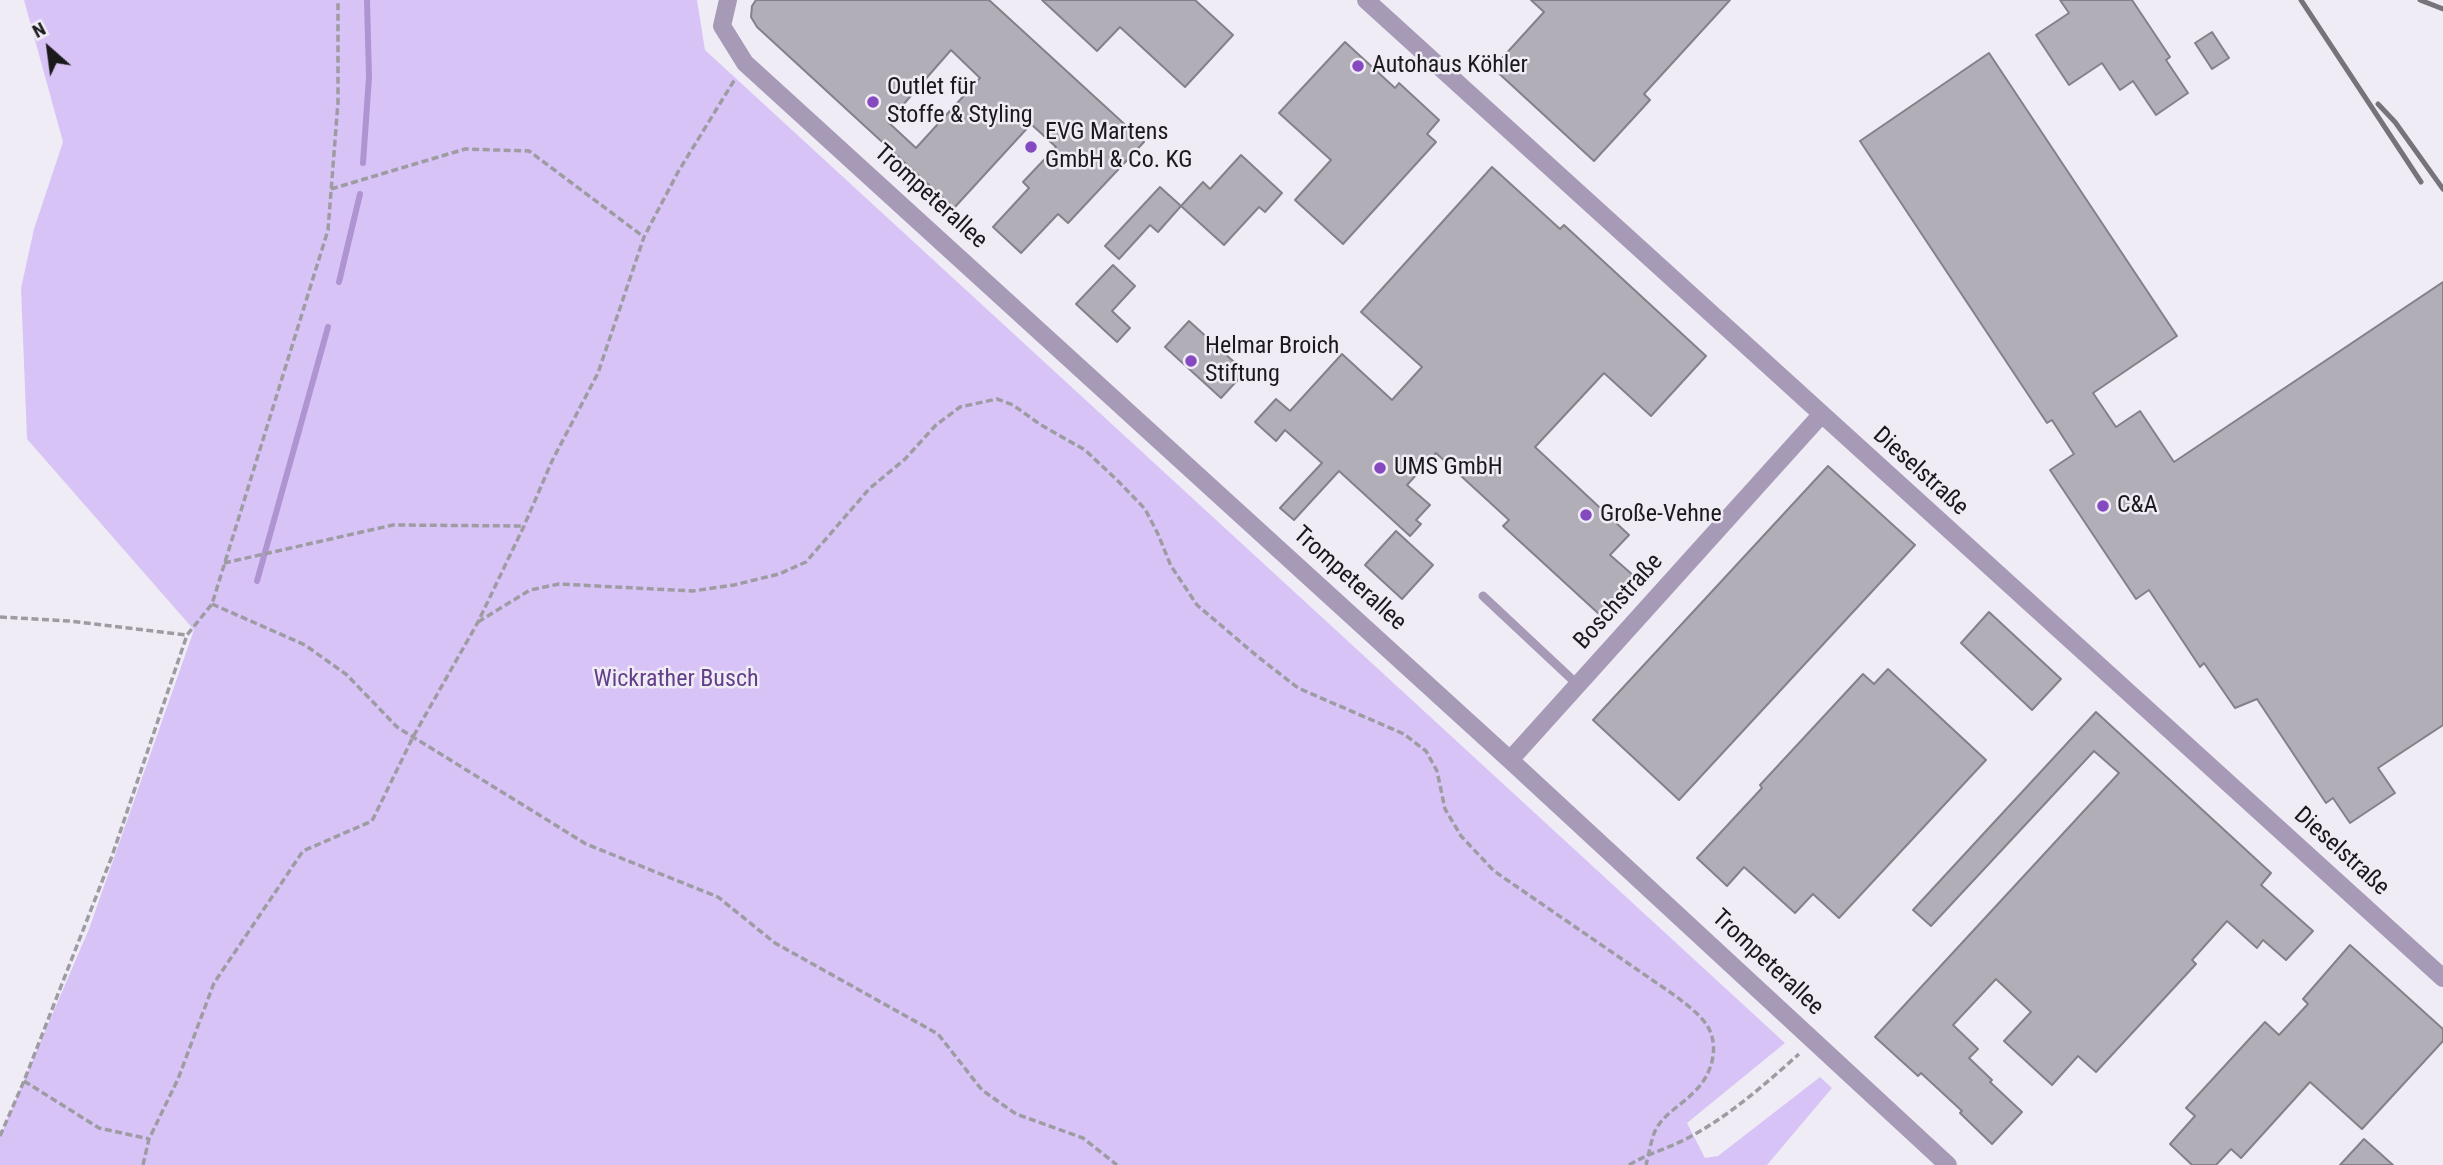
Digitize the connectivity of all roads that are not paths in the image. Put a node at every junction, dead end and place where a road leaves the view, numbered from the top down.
1 (728, 0) edge
2 (1366, 0) edge
3 (1821, 415) junction
4 (1483, 596) dead end
5 (1578, 685) junction
6 (1510, 760) junction
7 (2443, 978) edge
8 (1948, 1165) edge

1 - 6 street, Trompeterallee
2 - 3 street, Dieselstraße
3 - 5 street, Boschstraße
3 - 7 street, Dieselstraße
4 - 5 lane
5 - 6 street, Boschstraße
6 - 8 street, Trompeterallee

